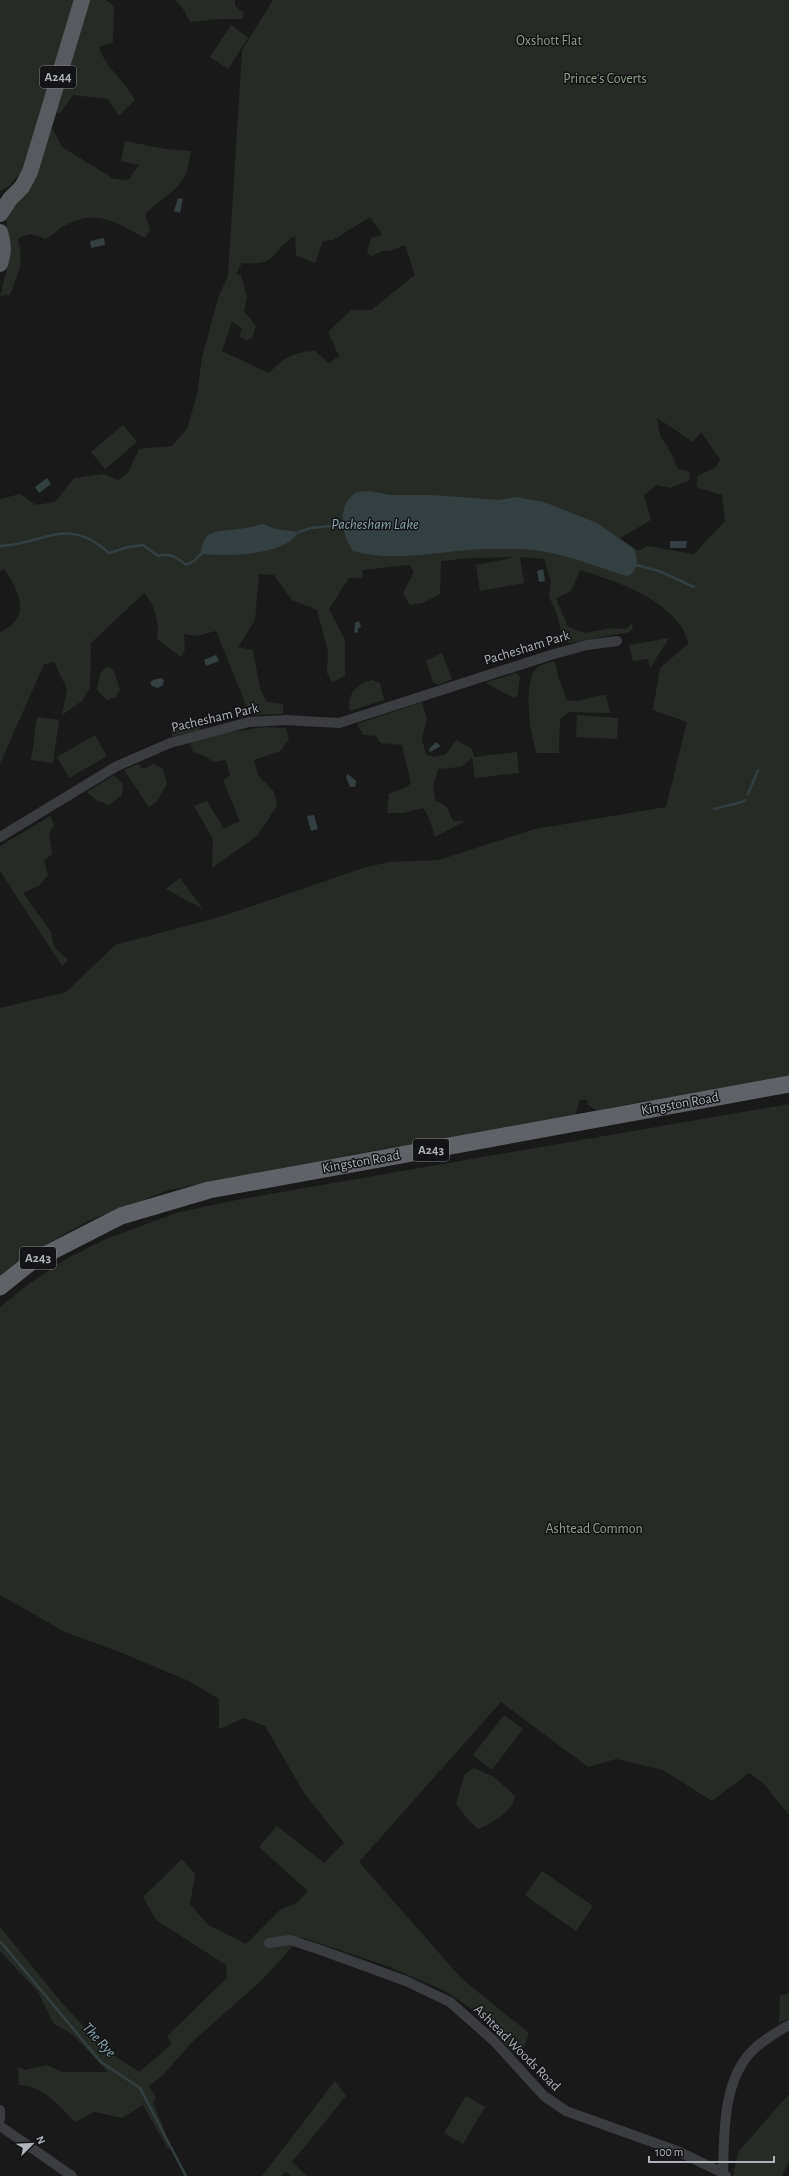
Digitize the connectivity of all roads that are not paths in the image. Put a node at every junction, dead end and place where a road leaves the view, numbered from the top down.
1 (82, 0) edge
2 (34, 155) junction
3 (0, 194) edge
4 (0, 214) edge
5 (0, 232) edge
6 (0, 264) edge
7 (617, 641) dead end
8 (0, 837) edge
9 (789, 1084) edge
10 (0, 1287) edge
11 (269, 1943) dead end
12 (789, 2025) edge
13 (0, 2110) edge
14 (0, 2119) edge
15 (0, 2126) edge
16 (725, 2174) edge
17 (72, 2176) edge

1 - 2 main road, A244
2 - 3 main road, A244
2 - 4 main road, A244
5 - 6 main road
7 - 8 street, Pachesham Park
9 - 10 highway, Kingston Road / A243
11 - 16 street, Ashtead Woods Road
12 - 16 street, Ashtead Woods Road
13 - 14 street
15 - 17 street

